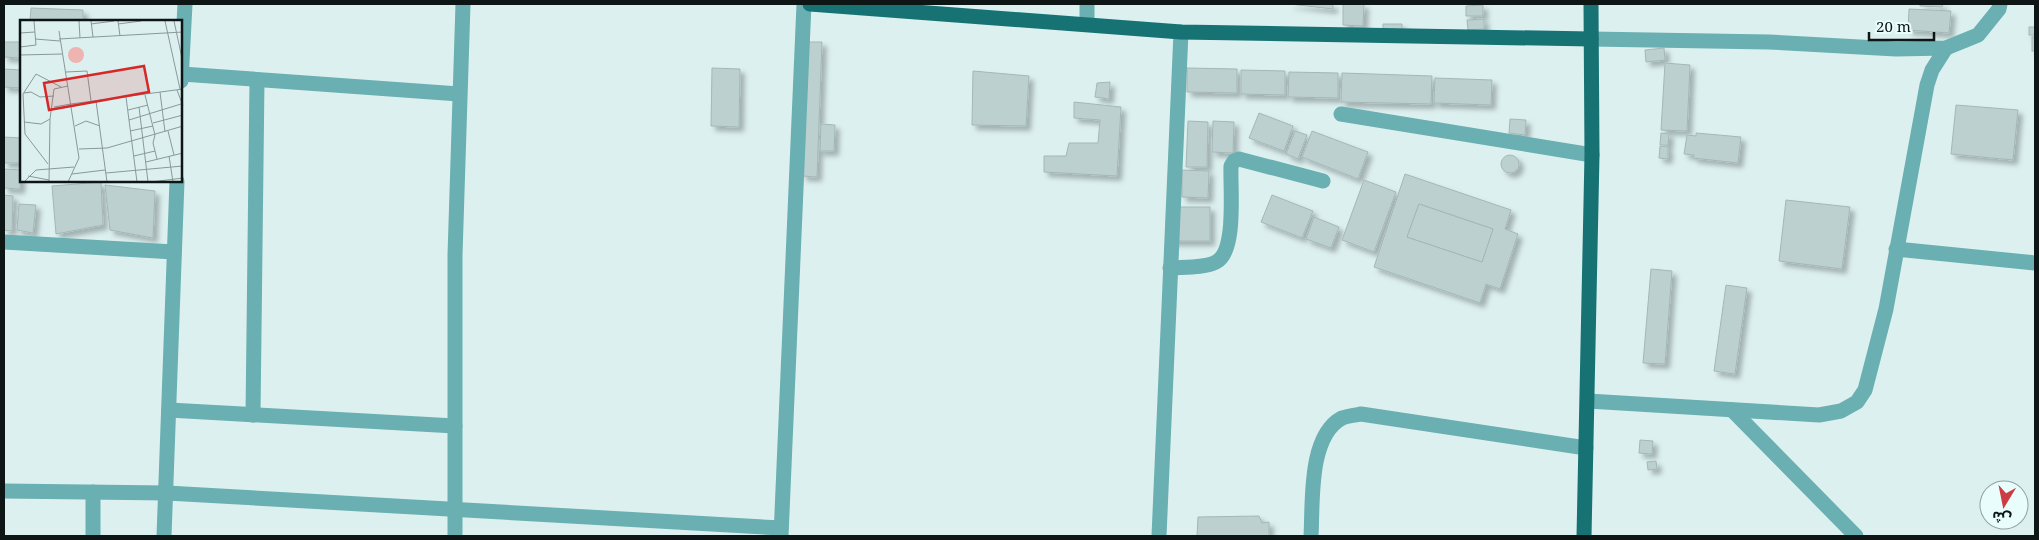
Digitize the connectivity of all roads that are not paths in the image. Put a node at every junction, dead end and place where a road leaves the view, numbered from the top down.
1 (185, 4) edge
2 (463, 4) edge
3 (804, 4) edge
4 (810, 4) edge
5 (1087, 4) edge
6 (1591, 4) edge
7 (2000, 4) edge
8 (1086, 24) junction
9 (1181, 32) junction
10 (1591, 38) junction
11 (1946, 48) junction
12 (182, 74) edge
13 (257, 80) junction
14 (459, 94) junction
15 (1341, 114) dead end
16 (1592, 155) junction
17 (1323, 181) dead end
18 (177, 182) edge
19 (4, 242) edge
20 (1896, 249) junction
21 (174, 252) junction
22 (2035, 263) edge
23 (1170, 268) junction
24 (1588, 401) junction
25 (169, 410) junction
26 (1732, 410) junction
27 (253, 415) junction
28 (455, 426) junction
29 (1586, 448) junction
30 (4, 491) edge
31 (93, 492) junction
32 (166, 493) junction
33 (456, 509) junction
34 (781, 532) edge
35 (93, 536) edge
36 (164, 536) edge
37 (455, 536) edge
38 (1159, 536) edge
39 (1311, 536) edge
40 (1584, 536) edge
41 (1856, 536) edge

1 - 12 street
2 - 14 street
3 - 34 street
4 - 8 main road
5 - 8 street
6 - 10 main road
7 - 11 street
8 - 9 main road
9 - 10 main road
9 - 23 street
10 - 11 street
10 - 16 main road
11 - 20 street
12 - 13 street
13 - 14 street
13 - 27 street
14 - 28 street
15 - 16 street
16 - 24 main road
17 - 23 street
18 - 21 street
19 - 21 street
20 - 22 street
20 - 26 street
21 - 25 street
23 - 38 street
24 - 26 street
24 - 29 main road
25 - 27 street
25 - 32 street
26 - 41 street
27 - 28 street
28 - 33 street
29 - 39 street
29 - 40 main road
30 - 31 street
31 - 32 street
31 - 35 street
32 - 33 street
32 - 36 street
33 - 34 street
33 - 37 street

